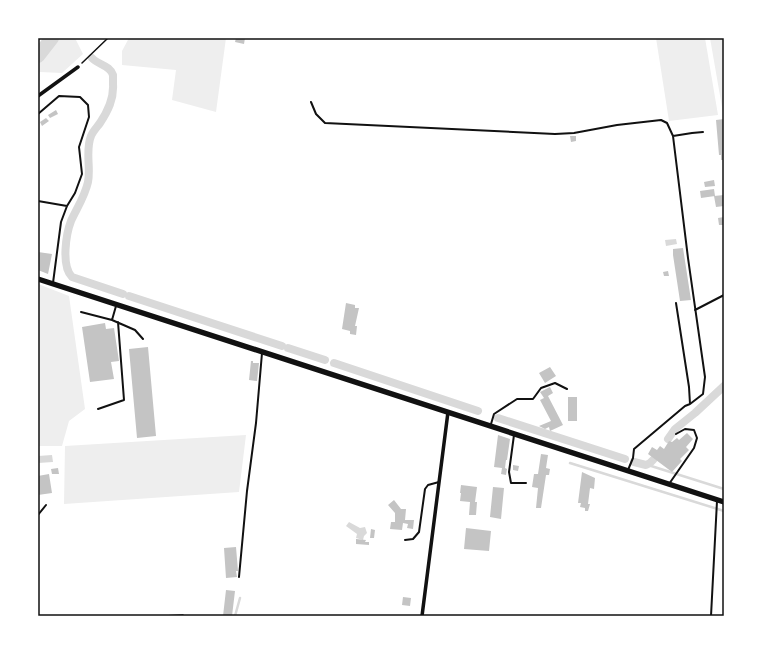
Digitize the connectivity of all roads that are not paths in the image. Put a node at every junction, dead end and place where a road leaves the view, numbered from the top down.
1 (78, 67) road end
2 (38, 96) edge
3 (311, 102) dead end
4 (38, 114) edge
5 (703, 132) dead end
6 (673, 136) junction
7 (38, 201) edge
8 (66, 206) junction
9 (38, 279) edge
10 (53, 284) junction
11 (724, 295) edge
12 (676, 302) dead end
13 (117, 304) junction
14 (695, 310) junction
15 (81, 312) dead end
16 (112, 320) junction
17 (118, 322) junction
18 (144, 339) dead end
19 (262, 352) junction
20 (567, 388) dead end
21 (690, 404) junction
22 (98, 409) dead end
23 (448, 412) junction
24 (491, 426) junction
25 (514, 434) junction
26 (676, 434) dead end
27 (628, 470) junction
28 (439, 482) junction
29 (526, 484) dead end
30 (669, 484) junction
31 (717, 500) junction
32 (724, 502) edge
33 (46, 505) dead end
34 (38, 515) edge
35 (405, 540) dead end
36 (239, 578) dead end
37 (422, 616) edge
38 (711, 616) edge

1 - 2 street
3 - 6 lane
4 - 8 lane
5 - 6 lane
6 - 14 lane
7 - 8 lane
8 - 10 lane
9 - 10 main road
10 - 13 main road
11 - 14 lane
12 - 21 lane
13 - 16 lane
13 - 19 main road
14 - 21 lane
15 - 16 lane
16 - 17 lane
17 - 18 lane
17 - 22 lane
19 - 23 main road
19 - 36 lane
20 - 24 lane
21 - 27 lane
23 - 24 main road
23 - 28 street
24 - 25 main road
25 - 27 main road
25 - 29 lane
26 - 30 lane
27 - 30 main road
28 - 35 lane
28 - 37 street
30 - 31 main road
31 - 32 main road
31 - 38 lane
33 - 34 lane

